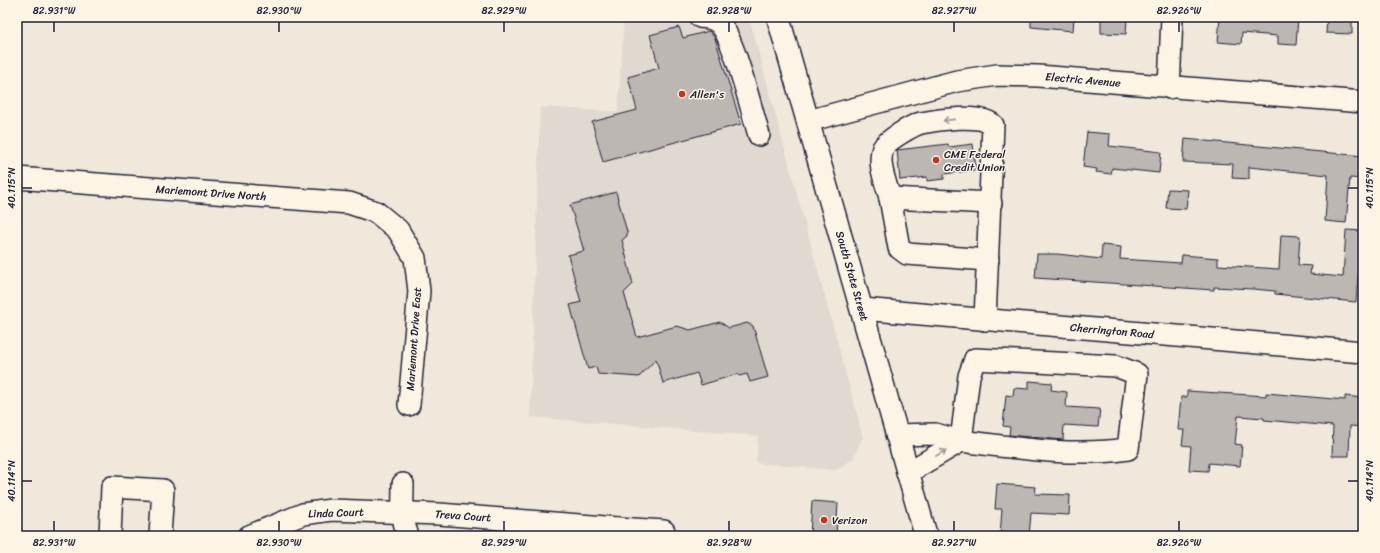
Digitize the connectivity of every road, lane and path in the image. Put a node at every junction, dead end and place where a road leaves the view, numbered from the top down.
1 (700, 17) edge
2 (778, 17) edge
3 (1172, 17) edge
4 (1169, 88) junction
5 (1363, 102) edge
6 (808, 121) junction
7 (759, 135) dead end
8 (17, 178) edge
9 (890, 198) junction
10 (991, 203) junction
11 (398, 230) joint
12 (988, 260) junction
13 (862, 309) junction
14 (985, 320) junction
15 (1121, 332) junction
16 (1363, 352) edge
17 (1116, 366) junction
18 (409, 405) dead end
19 (896, 435) junction
20 (961, 441) junction
21 (907, 473) junction
22 (403, 484) dead end
23 (403, 513) junction
24 (618, 532) edge
25 (110, 536) edge
26 (160, 536) edge
27 (249, 536) edge
28 (408, 536) edge
29 (664, 536) edge
30 (926, 536) edge

1 - 7 street
2 - 6 main road, South State Street
3 - 4 street
4 - 5 street, Electric Avenue
4 - 6 street, Electric Avenue
6 - 13 main road, South State Street
8 - 11 street, Mariemont Drive North
9 - 10 street
10 -> 9 street
9 - 12 street
10 - 12 street
11 - 18 street, Mariemont Drive East
12 - 14 street
13 - 14 street, Cherrington Road
13 - 19 main road, South State Street
14 - 15 street, Cherrington Road
15 - 16 street, Cherrington Road
15 - 17 street
17 - 20 street
17 - 20 street
19 - 20 street
19 - 21 main road, South State Street
21 -> 20 street
21 - 30 main road, South State Street
22 - 23 street
23 - 24 street, Treva Court
23 - 27 street, Linda Court
23 - 28 street
24 - 29 street, Treva Court
25 - 26 street

